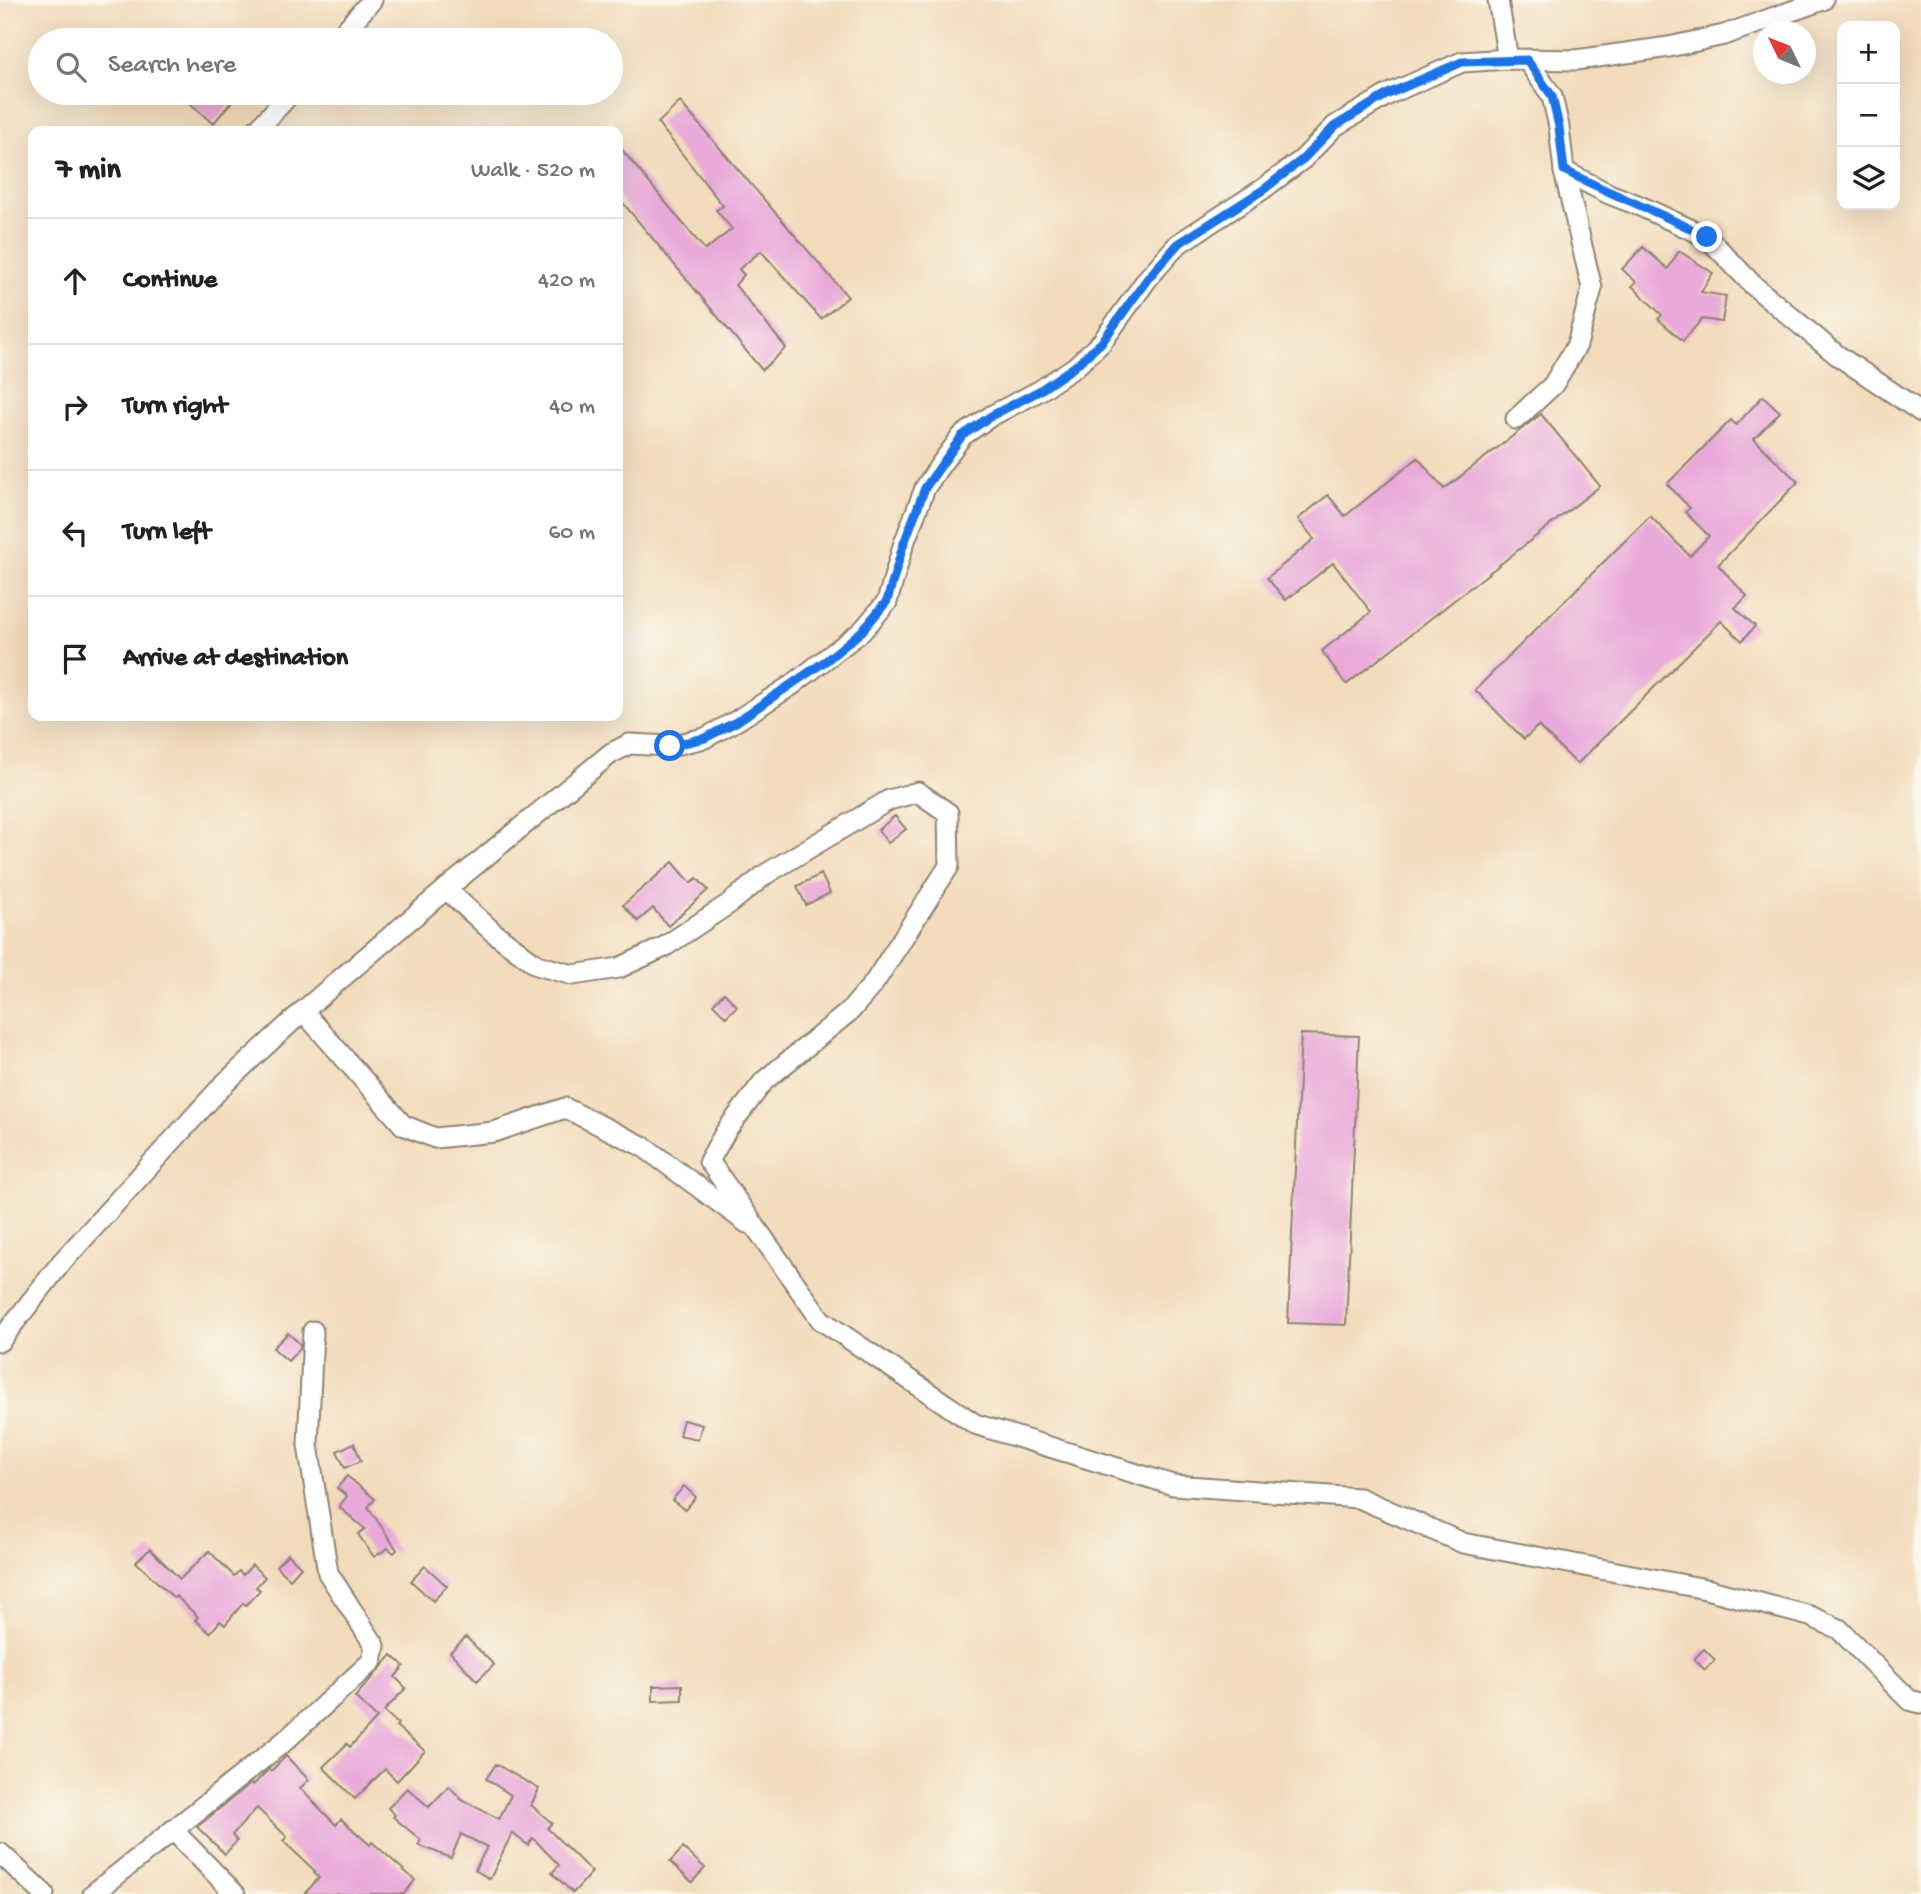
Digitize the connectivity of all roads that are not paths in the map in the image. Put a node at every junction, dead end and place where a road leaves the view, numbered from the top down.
1 (372, 0) edge
2 (1498, 0) edge
3 (1823, 0) edge
4 (348, 28) edge
5 (1518, 60) junction
6 (280, 105) edge
7 (261, 126) edge
8 (1564, 170) junction
9 (1921, 412) edge
10 (1516, 419) dead end
11 (446, 889) junction
12 (303, 1011) junction
13 (759, 1231) junction
14 (313, 1331) dead end
15 (0, 1340) edge
16 (1921, 1703) edge
17 (173, 1830) junction
18 (0, 1853) edge
19 (44, 1894) edge
20 (93, 1894) edge
21 (235, 1894) edge

1 - 4 street
2 - 5 street
3 - 5 street
5 - 8 street
5 - 11 street
6 - 7 street
8 - 9 street
8 - 10 street
11 - 12 street
11 - 13 street
12 - 13 street
12 - 15 street
13 - 16 street
14 - 17 street
17 - 20 street
17 - 21 street
18 - 19 street

